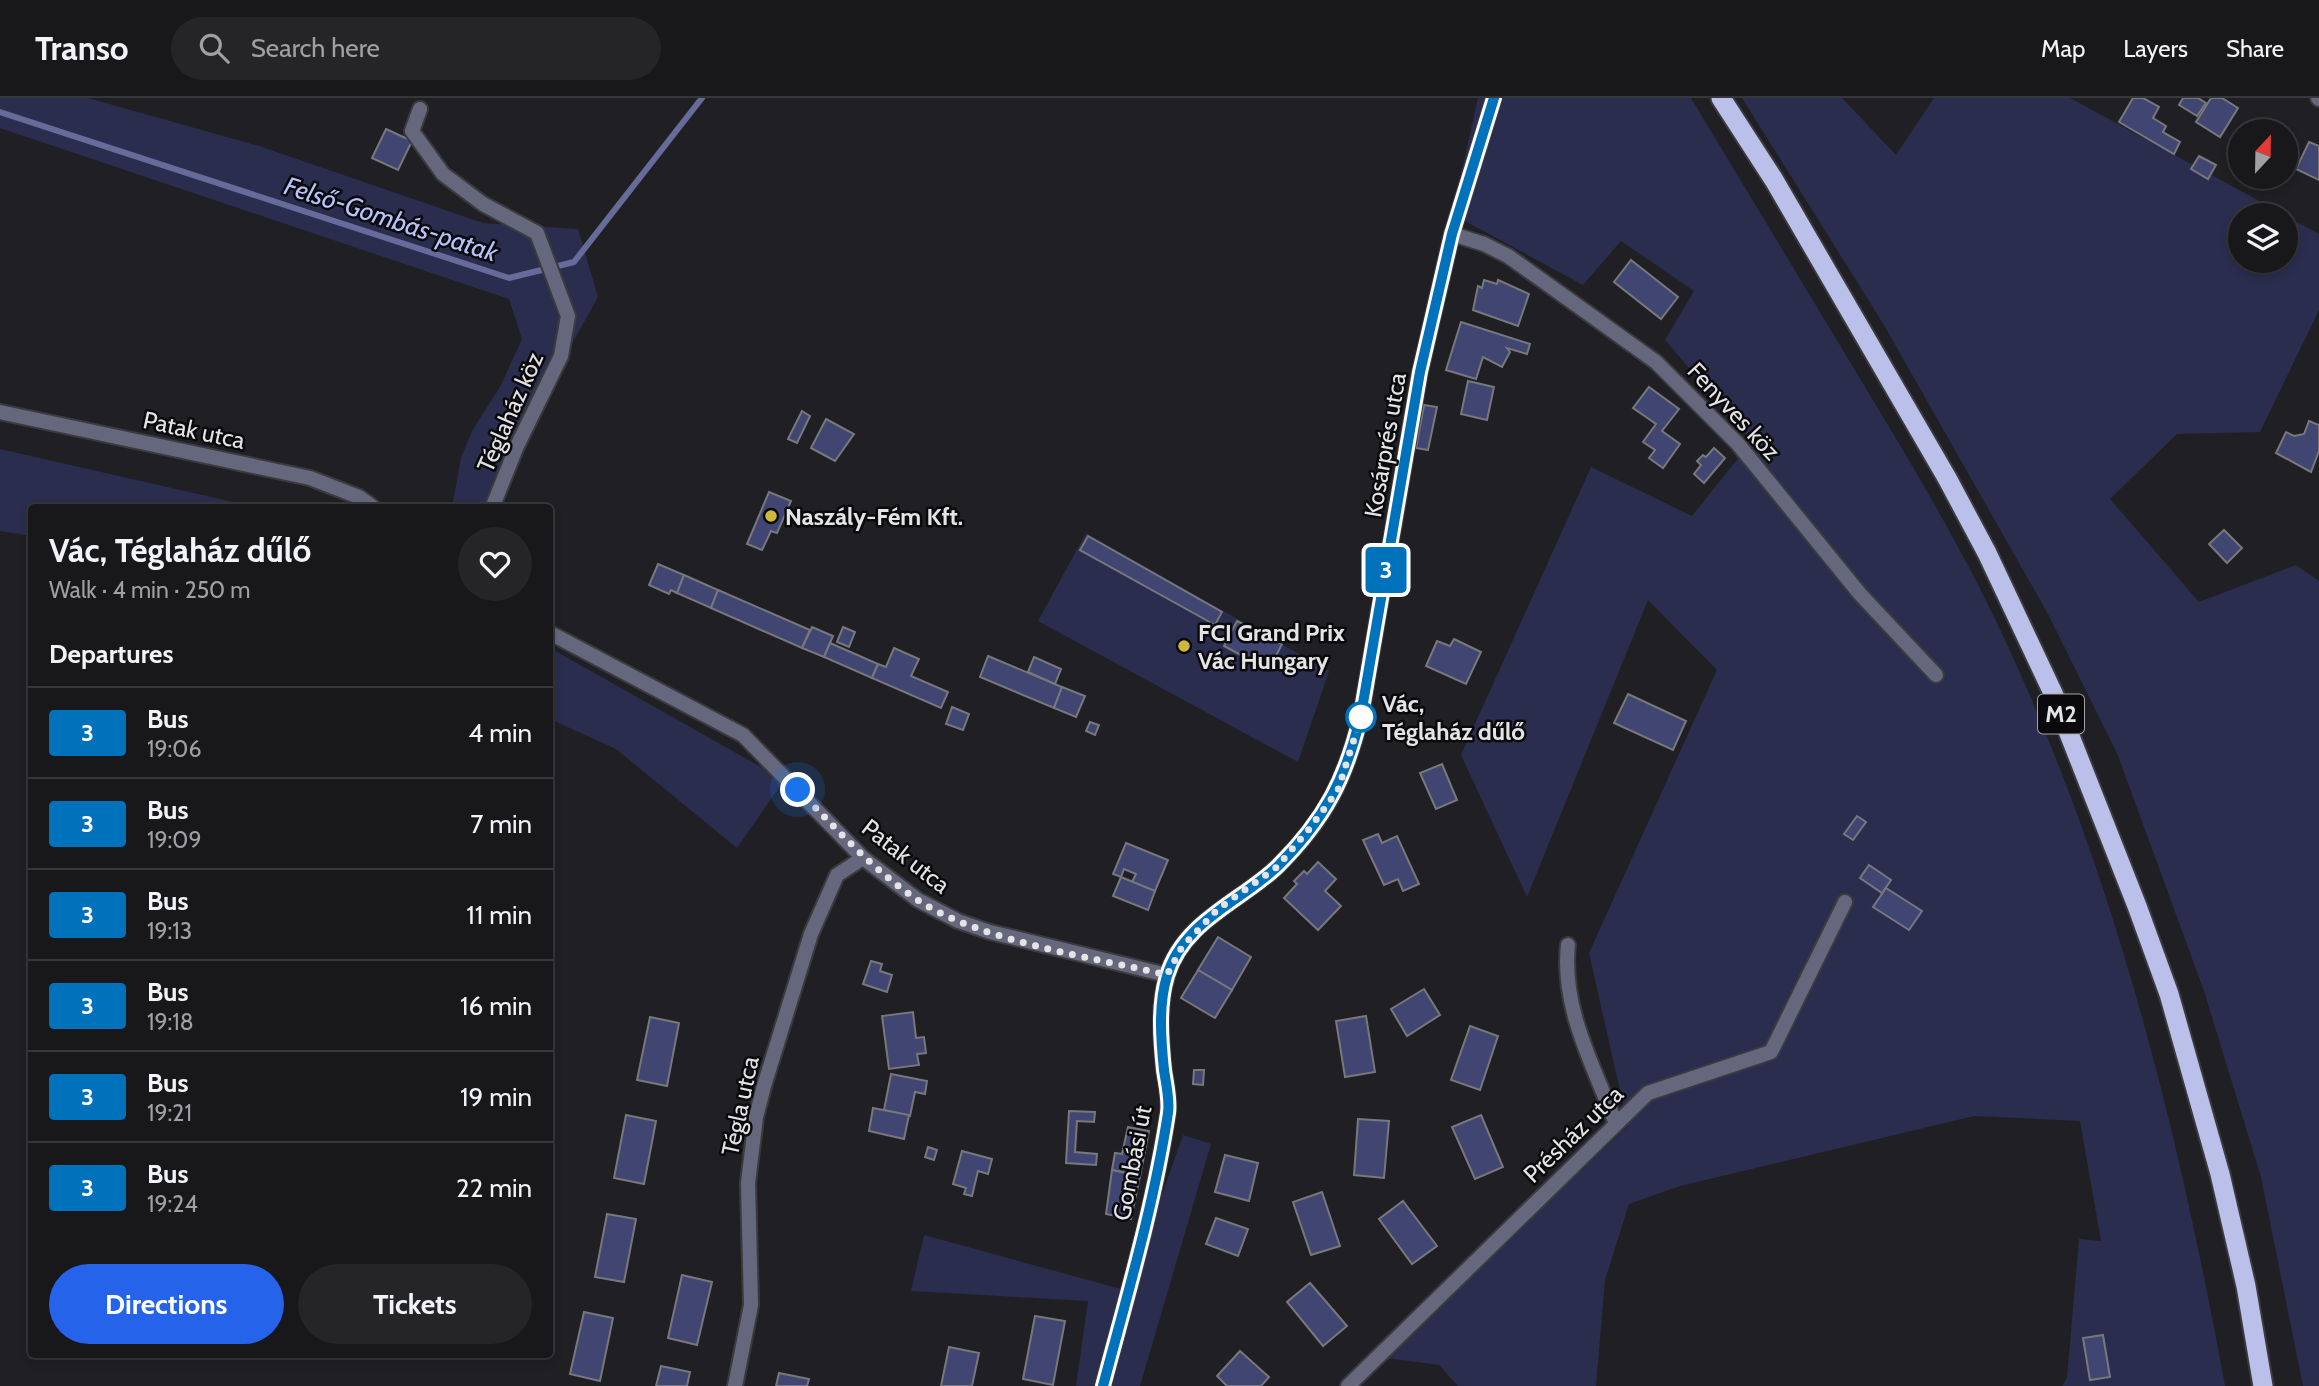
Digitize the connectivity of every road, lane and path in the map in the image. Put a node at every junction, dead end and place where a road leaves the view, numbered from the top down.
1 (1494, 98) edge
2 (1721, 98) edge
3 (420, 109) dead end
4 (1452, 234) junction
5 (0, 412) edge
6 (369, 504) edge
7 (494, 504) edge
8 (1381, 600) joint
9 (553, 635) edge
10 (1936, 675) dead end
11 (863, 858) junction
12 (1845, 902) dead end
13 (1568, 945) dead end
14 (1167, 975) junction
15 (1616, 1124) junction
16 (735, 1386) edge
17 (1103, 1386) edge
18 (1348, 1386) edge
19 (2263, 1386) edge

1 - 4 street, Kosárprés utca
2 - 19 highway, M2
3 - 7 street, Téglaház köz
4 - 8 street, Kosárprés utca
4 - 10 street, Fenyves köz
5 - 6 street, Patak utca
8 - 14 street, Gombási út
9 - 11 street, Patak utca
11 - 14 street, Patak utca
11 - 16 street, Tégla utca
12 - 15 street, Présház utca
13 - 15 street
14 - 17 street, Gombási út
15 - 18 street, Présház utca

